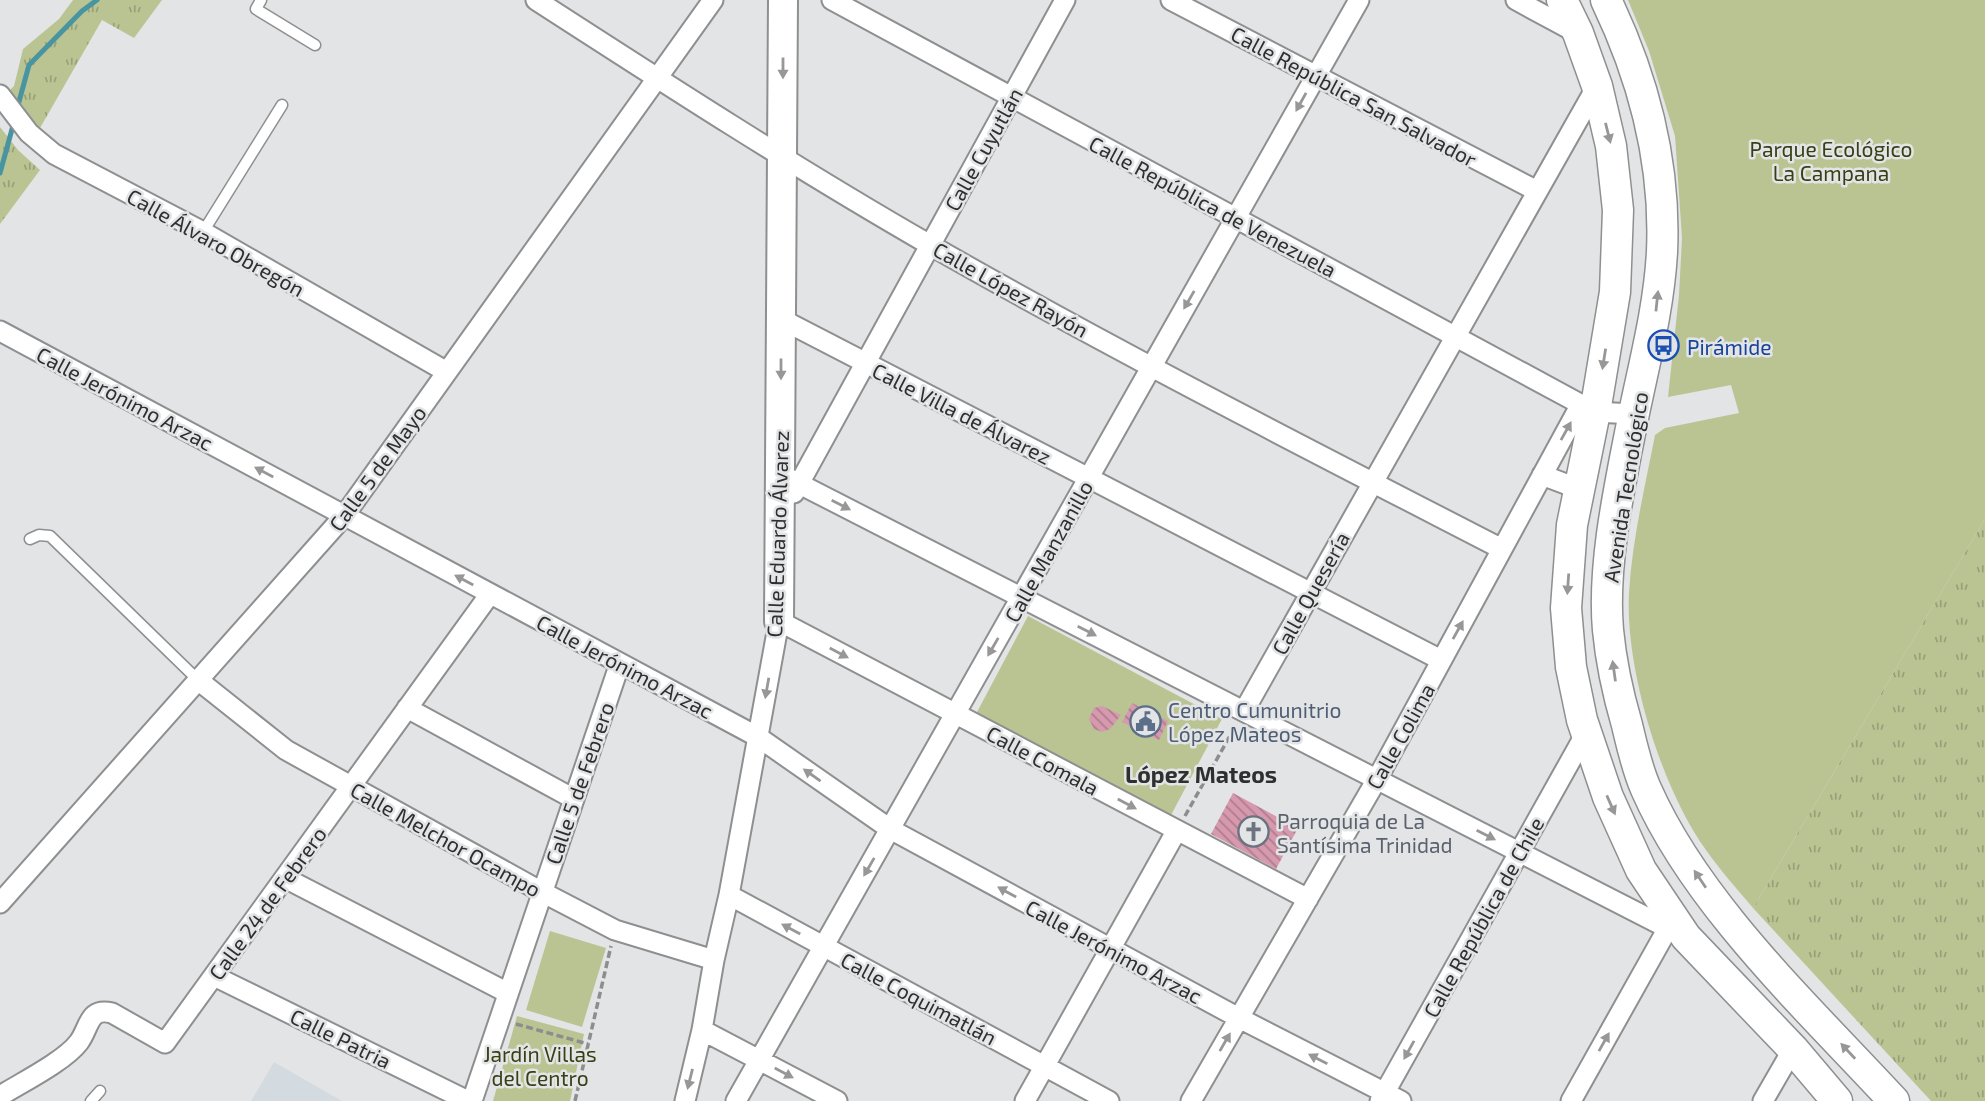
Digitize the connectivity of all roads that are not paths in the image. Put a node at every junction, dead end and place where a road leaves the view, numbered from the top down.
1 (261, 0) edge
2 (713, 0) edge
3 (783, 0) edge
4 (832, 0) edge
5 (1065, 0) edge
6 (1171, 0) edge
7 (1359, 0) edge
8 (1516, 0) edge
9 (1562, 0) edge
10 (1606, 0) edge
11 (548, 3) edge
12 (1578, 33) junction
13 (315, 45) dead end
14 (1316, 76) junction
15 (657, 78) junction
16 (1597, 86) junction
17 (0, 95) edge
18 (1012, 97) junction
19 (282, 105) dead end
20 (782, 156) junction
21 (1537, 191) junction
22 (1236, 218) junction
23 (203, 232) junction
24 (930, 245) junction
25 (781, 319) junction
26 (0, 331) edge
27 (1455, 337) junction
28 (865, 363) junction
29 (1151, 367) junction
30 (447, 372) junction
31 (1588, 408) junction
32 (1634, 414) junction
33 (1542, 475) junction
34 (1089, 478) junction
35 (789, 479) junction
36 (1373, 483) junction
37 (1579, 489) junction
38 (344, 516) junction
39 (30, 539) dead end
40 (1502, 549) junction
41 (1311, 593) junction
42 (490, 594) junction
43 (1021, 598) junction
44 (779, 621) junction
45 (1441, 660) junction
46 (620, 663) junction
47 (198, 680) junction
48 (407, 708) junction
49 (1244, 711) junction
50 (956, 713) junction
51 (1586, 733) junction
52 (758, 737) junction
53 (1377, 779) junction
54 (350, 787) junction
55 (574, 799) junction
56 (890, 829) junction
57 (1177, 830) junction
58 (1519, 852) junction
59 (285, 878) junction
60 (542, 892) junction
61 (729, 895) junction
62 (1308, 899) junction
63 (0, 903) edge
64 (1677, 933) junction
65 (824, 946) junction
66 (1111, 949) junction
67 (714, 960) junction
68 (214, 976) junction
69 (508, 993) junction
70 (1239, 1018) junction
71 (702, 1030) junction
72 (1793, 1049) junction
73 (760, 1060) junction
74 (1044, 1066) junction
75 (100, 1091) dead end
76 (0, 1096) edge
77 (1389, 1098) edge
78 (91, 1101) edge
79 (470, 1101) edge
80 (685, 1101) edge
81 (736, 1101) edge
82 (837, 1101) edge
83 (1025, 1101) edge
84 (1109, 1101) edge
85 (1191, 1101) edge
86 (1571, 1101) edge
87 (1763, 1101) edge
88 (1837, 1101) edge
89 (1894, 1101) edge

1 - 13 lane
2 - 15 street, Calle 5 de Mayo
3 -> 20 street, Calle Eduardo Álvarez
4 - 18 street, Calle República de Venezuela
5 - 18 street, Calle Cuyutlán
6 - 14 street, Calle República San Salvador
7 - 14 street, Calle Manzanillo
8 - 12 street
9 - 12 main road, Avenida Tecnológico
32 -> 10 main road, Avenida Tecnológico
11 - 15 street, Calle López Rayón
12 - 16 main road, Avenida Tecnológico
14 - 21 street, Calle República San Salvador
14 -> 22 street, Calle Manzanillo
15 - 20 street, Calle López Rayón
15 - 30 street, Calle 5 de Mayo
16 - 21 street, Calle Quesería
16 -> 31 main road, Avenida Tecnológico
17 - 23 street, Calle Álvaro Obregón
18 - 22 street, Calle República de Venezuela
18 - 24 street, Calle Cuyutlán
19 - 23 lane
20 - 24 street, Calle López Rayón
20 - 25 street, Calle Eduardo Álvarez
21 - 27 street, Calle Quesería
22 - 27 street, Calle República de Venezuela
22 -> 29 street, Calle Manzanillo
23 - 30 street, Calle Álvaro Obregón
24 - 28 street, Calle Cuyutlán
24 - 29 street, Calle López Rayón
25 - 28 street, Calle Villa de Álvarez
25 -> 35 street, Calle Eduardo Álvarez
38 -> 26 street, Calle Jerónimo Arzac
27 - 31 street, Calle República de Venezuela
27 - 36 street, Calle Quesería
28 - 34 street, Calle Villa de Álvarez
28 - 35 street, Calle Cuyutlán
29 - 34 street, Calle Manzanillo
29 - 36 street, Calle López Rayón
30 - 38 street, Calle 5 de Mayo
31 - 32 street
33 -> 31 street, Calle Colima
31 - 37 main road, Avenida Tecnológico
89 -> 32 main road, Avenida Tecnológico
33 - 37 street
33 - 40 street, Calle Colima
34 - 41 street, Calle Villa de Álvarez
34 - 43 street, Calle Manzanillo
35 -> 43 street
35 - 44 street, Calle Eduardo Álvarez
36 - 40 street, Calle López Rayón
36 - 41 street, Calle Quesería
37 -> 51 main road, Avenida Tecnológico
42 -> 38 street, Calle Jerónimo Arzac
38 - 47 street, Calle 5 de Mayo
39 - 47 lane
45 -> 40 street, Calle Colima
41 - 45 street, Calle Villa de Álvarez
41 - 49 street, Calle Quesería
42 - 46 street, Calle Jerónimo Arzac
42 - 48 street, Calle 24 de Febrero
43 -> 49 street
43 -> 50 street, Calle Manzanillo
44 -> 50 street, Calle Comala
44 -> 52 street, Calle Eduardo Álvarez
45 - 53 street, Calle Colima
46 - 52 street, Calle Jerónimo Arzac
46 - 55 street, Calle 5 de Febrero
47 - 54 street, Calle Melchor Ocampo
47 - 63 street, Calle 5 de Mayo
48 - 54 street, Calle 24 de Febrero
48 - 55 street
49 - 53 street
50 - 56 street, Calle Manzanillo
50 -> 57 street, Calle Comala
51 - 58 street, Calle República de Chile
51 -> 64 main road, Avenida Tecnológico
56 -> 52 street, Calle Jerónimo Arzac
52 - 61 street, Calle Eduardo Álvarez
53 -> 58 street
53 - 62 street, Calle Colima
54 - 59 street, Calle 24 de Febrero
54 - 60 street, Calle Melchor Ocampo
55 - 60 street, Calle 5 de Febrero
56 -> 65 street, Calle Manzanillo
66 -> 56 street, Calle Jerónimo Arzac
57 - 62 street, Calle Comala
57 - 66 street
58 - 64 street
58 -> 77 street, Calle República de Chile
59 - 68 street, Calle 24 de Febrero
59 - 69 street
60 - 67 street, Calle Melchor Ocampo
60 - 69 street, Calle 5 de Febrero
65 -> 61 street, Calle Coquimatlán
61 - 67 street, Calle Eduardo Álvarez
62 - 70 street, Calle Colima
64 - 72 main road, Avenida Tecnológico
86 -> 64 street
65 - 73 street, Calle Manzanillo
65 - 74 street, Calle Coquimatlán
66 - 70 street, Calle Jerónimo Arzac
66 - 74 street
67 - 71 street, Calle Eduardo Álvarez
68 - 76 street, Calle 24 de Febrero
68 - 79 street, Calle Patria
69 - 79 street, Calle 5 de Febrero
77 -> 70 street, Calle Jerónimo Arzac
85 -> 70 street, Calle Colima
71 - 73 street
71 -> 80 street, Calle Eduardo Álvarez
72 - 87 street
72 - 88 main road, Avenida Tecnológico
73 - 81 street, Calle Manzanillo
73 -> 82 street
74 - 83 street
74 - 84 street, Calle Coquimatlán
75 - 78 lane

